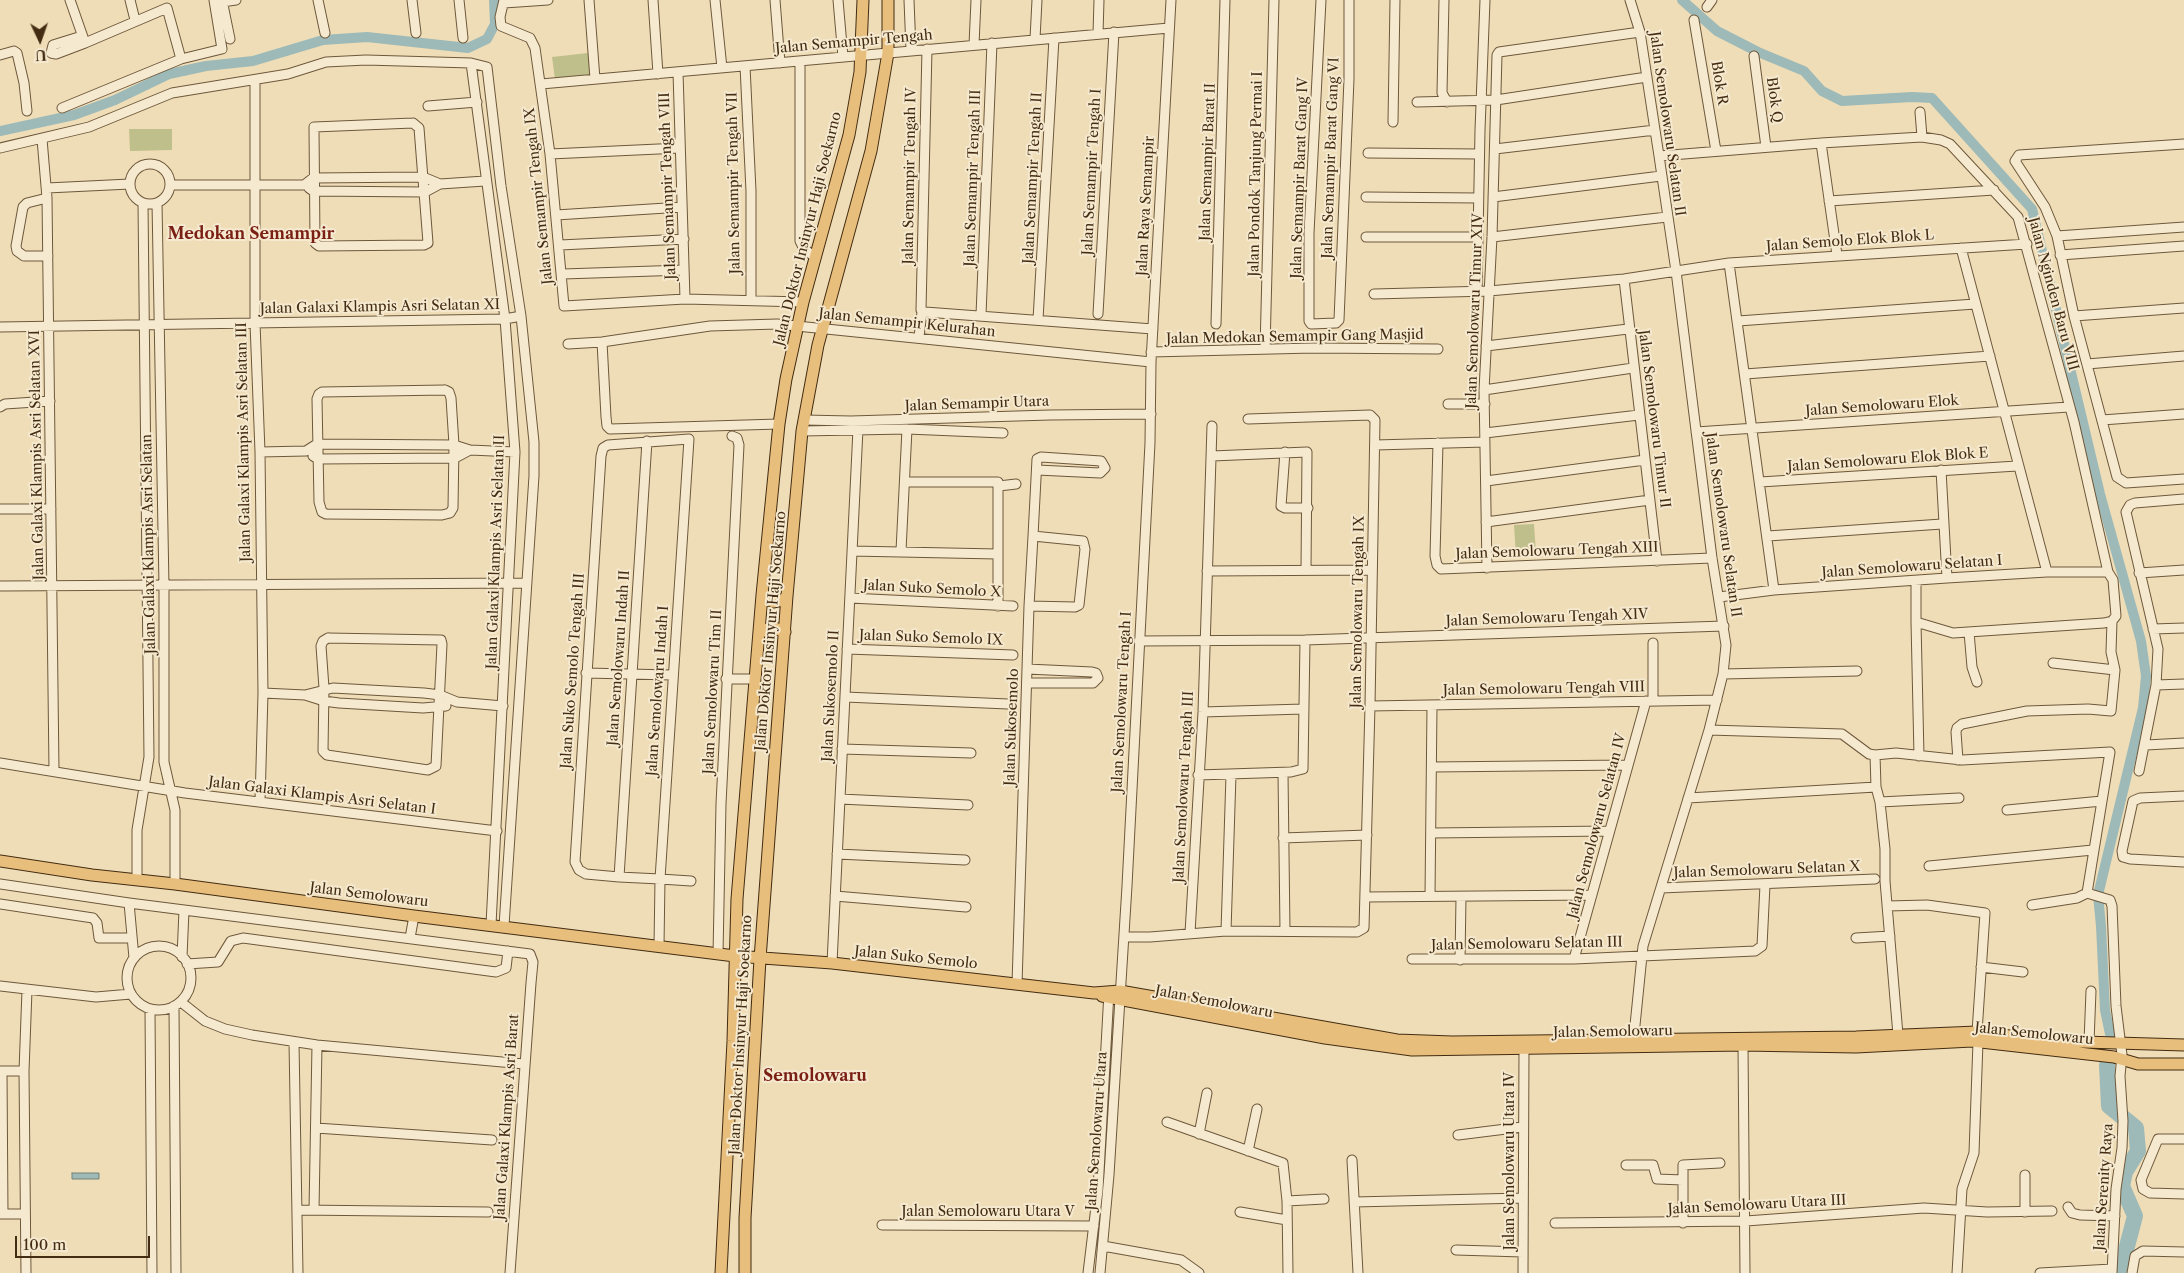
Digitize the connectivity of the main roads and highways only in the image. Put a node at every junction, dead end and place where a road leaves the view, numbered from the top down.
1 (863, 0) edge
2 (888, 0) edge
3 (762, 595) junction
4 (787, 596) junction
5 (785, 632) junction
6 (759, 633) junction
7 (0, 861) edge
8 (735, 956) junction
9 (760, 958) junction
10 (1114, 995) joint
11 (1977, 1037) junction
12 (1856, 1042) junction
13 (1633, 1043) junction
14 (1397, 1045) junction
15 (2184, 1045) edge
16 (2119, 1051) junction
17 (2184, 1064) edge
18 (721, 1273) edge
19 (745, 1273) edge

1 - 3 main road, Jalan Doktor Insinyur Haji Soekarno
2 - 4 main road, Jalan Doktor Insinyur Haji Soekarno
3 - 4 main road
3 - 6 main road, Jalan Doktor Insinyur Haji Soekarno
4 - 5 main road, Jalan Doktor Insinyur Haji Soekarno
5 - 6 main road
5 - 9 main road, Jalan Doktor Insinyur Haji Soekarno
6 - 8 main road, Jalan Doktor Insinyur Haji Soekarno
7 - 8 main road, Jalan Semolowaru
8 - 9 main road, Jalan Suko Semolo
8 - 18 main road, Jalan Doktor Insinyur Haji Soekarno
9 - 10 main road, Jalan Suko Semolo
9 - 19 main road, Jalan Doktor Insinyur Haji Soekarno
10 - 14 main road, Jalan Semolowaru
11 - 12 main road, Jalan Semolowaru
11 - 12 main road, Jalan Semolowaru
11 - 16 main road, Jalan Semolowaru
11 - 16 main road, Jalan Semolowaru
12 - 13 main road, Jalan Semolowaru
12 - 13 main road, Jalan Semolowaru
13 - 14 main road, Jalan Semolowaru
13 - 14 main road, Jalan Semolowaru
15 - 16 main road
16 - 17 main road

